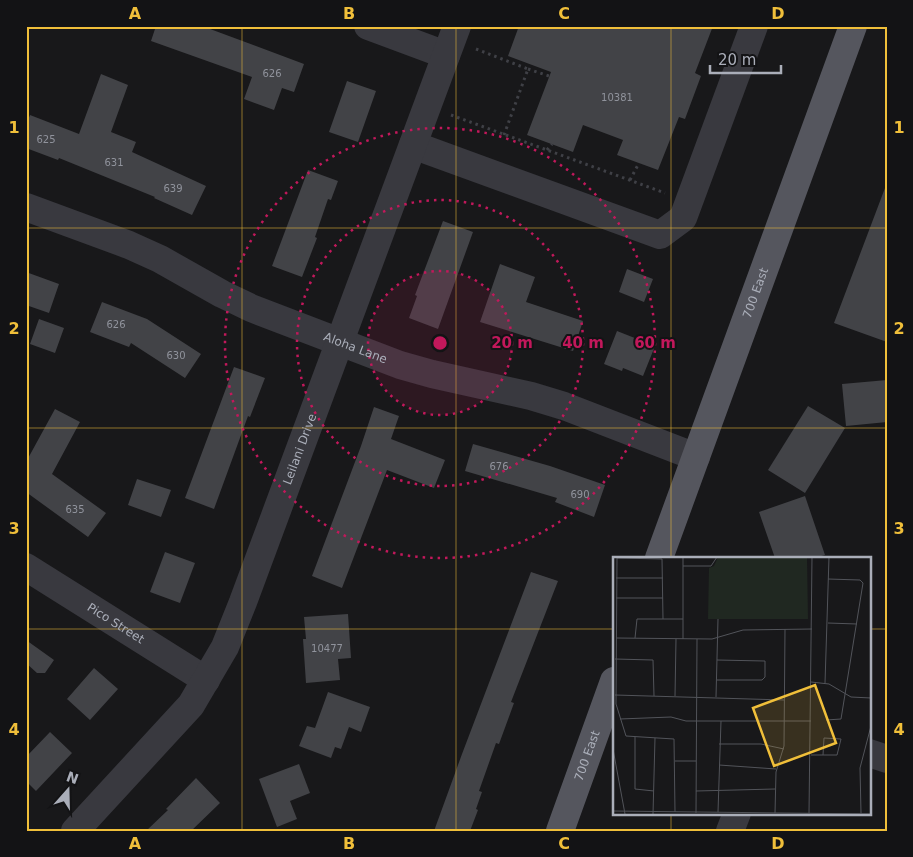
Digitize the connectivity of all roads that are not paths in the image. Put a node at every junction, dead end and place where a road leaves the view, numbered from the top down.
1 (368, 26) edge
2 (754, 26) edge
3 (853, 26) edge
4 (465, 37) edge
5 (446, 55) junction
6 (413, 145) junction
7 (26, 207) edge
8 (340, 342) junction
9 (696, 457) junction
10 (659, 557) edge
11 (26, 567) edge
12 (206, 680) junction
13 (613, 685) edge
14 (870, 753) edge
15 (887, 759) edge
16 (736, 814) edge
17 (75, 831) edge
18 (560, 831) edge
19 (730, 831) edge

1 - 5 street
2 - 6 street
3 - 9 main road, 700 East
4 - 5 street, Leilani Drive
5 - 6 street, Leilani Drive
6 - 8 street, Leilani Drive
7 - 8 street, Aloha Lane
8 - 9 street, Aloha Lane
8 - 12 street, Leilani Drive
9 - 10 main road, 700 East
11 - 12 street, Pico Street
12 - 17 street, Leilani Drive
13 - 18 main road, 700 East
14 - 15 street
16 - 19 street

